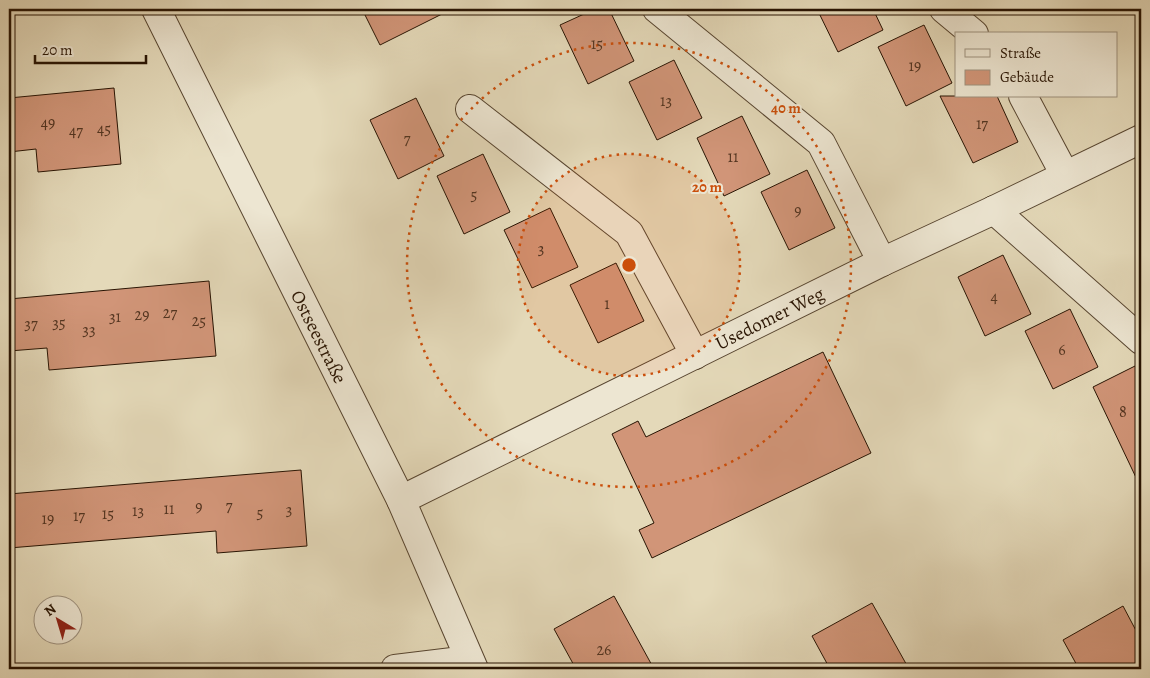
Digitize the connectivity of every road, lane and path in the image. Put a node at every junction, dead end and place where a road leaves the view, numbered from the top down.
1 (156, 9) edge
2 (657, 9) edge
3 (944, 9) edge
4 (972, 32) edge
5 (1024, 98) edge
6 (470, 109) dead end
7 (1141, 139) edge
8 (1065, 175) junction
9 (994, 210) junction
10 (882, 262) junction
11 (1141, 340) edge
12 (695, 355) junction
13 (401, 500) junction
14 (471, 664) edge
15 (395, 669) edge

1 - 13 street, Ostseestraße
2 - 10 street
3 - 4 street
5 - 8 street
6 - 12 street
7 - 8 street, Usedomer Weg
8 - 9 street, Usedomer Weg
9 - 10 street, Usedomer Weg
9 - 11 street
10 - 12 street, Usedomer Weg
12 - 13 street, Usedomer Weg
13 - 14 street, Ostseestraße
14 - 15 street

